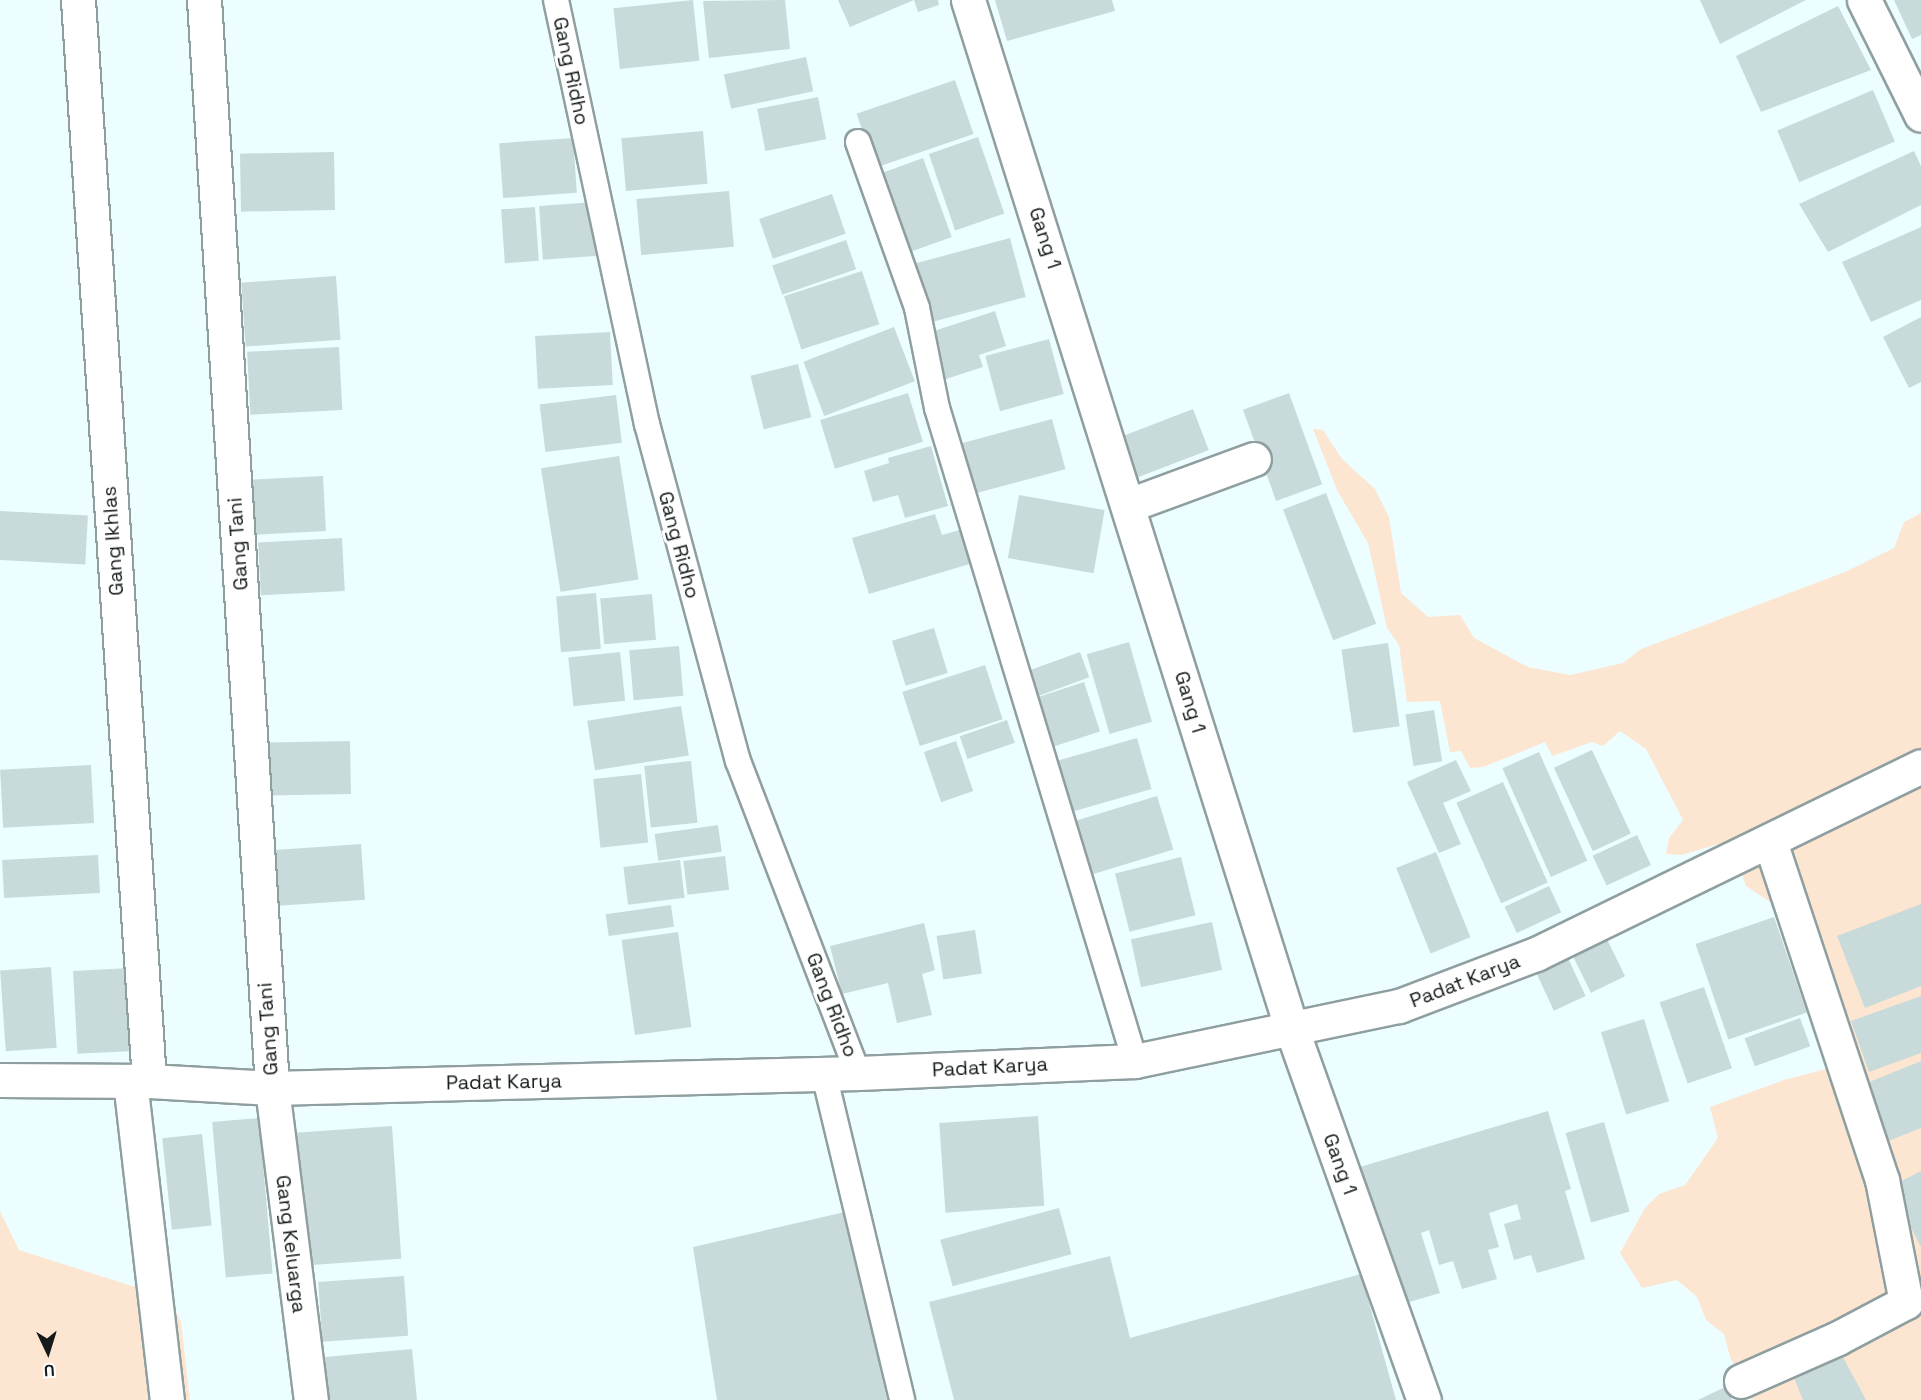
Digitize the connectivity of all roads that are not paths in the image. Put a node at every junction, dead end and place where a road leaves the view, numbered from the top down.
1 (78, 0) edge
2 (204, 0) edge
3 (556, 0) edge
4 (968, 0) edge
5 (1864, 0) edge
6 (1921, 115) edge
7 (858, 142) dead end
8 (1254, 459) dead end
9 (1129, 505) junction
10 (1921, 766) edge
11 (1770, 841) junction
12 (1291, 1027) junction
13 (1136, 1061) junction
14 (858, 1073) junction
15 (824, 1074) junction
16 (0, 1080) edge
17 (140, 1081) junction
18 (272, 1088) junction
19 (1913, 1298) edge
20 (1741, 1381) dead end
21 (167, 1400) edge
22 (311, 1400) edge
23 (902, 1400) edge
24 (1424, 1400) edge

1 - 17 street, Gang Ikhlas
2 - 18 street, Gang Tani
3 - 14 lane, Gang Ridho
4 - 9 street, Gang 1
5 - 6 street
7 - 13 lane
8 - 9 street
9 - 12 street, Gang 1
10 - 11 street, Padat Karya
11 - 12 street, Padat Karya
11 - 19 street
12 - 13 street, Padat Karya
12 - 24 street, Gang 1
13 - 14 street, Padat Karya
14 - 15 street, Padat Karya
15 - 18 street, Padat Karya
15 - 23 lane
16 - 17 street, Padat Karya
17 - 18 street, Padat Karya
17 - 21 street, Gang Ikhlas
18 - 22 street, Gang Keluarga
19 - 20 street

